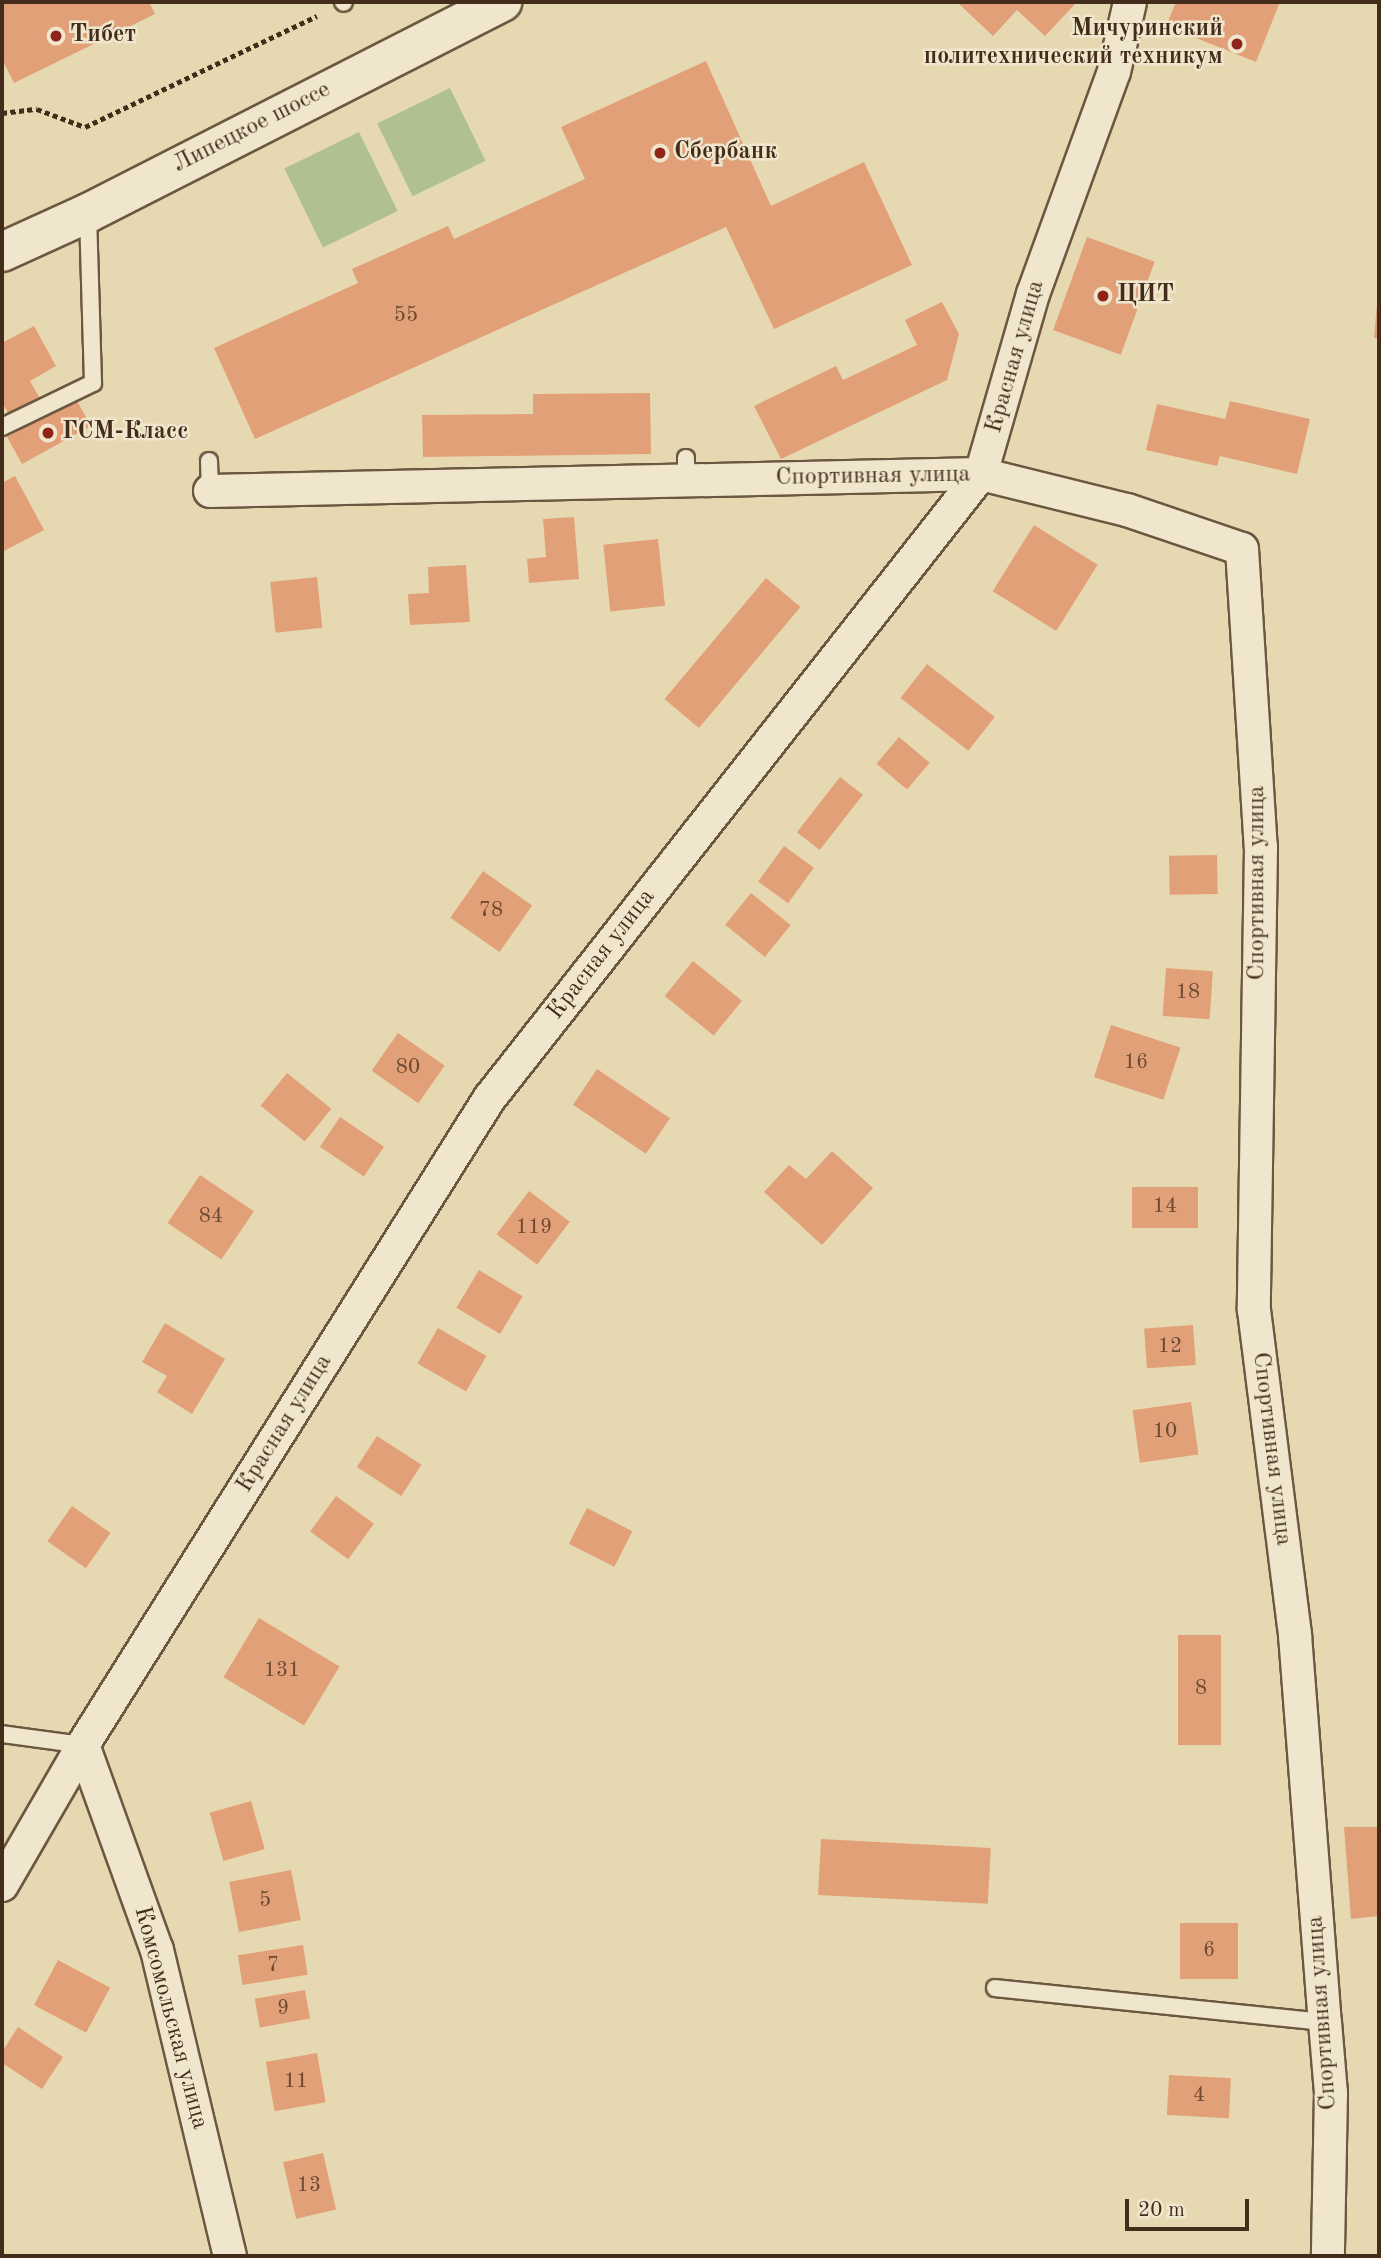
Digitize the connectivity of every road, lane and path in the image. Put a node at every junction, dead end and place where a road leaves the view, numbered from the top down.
1 (343, 2) edge
2 (502, 2) edge
3 (1130, 2) edge
4 (2, 113) edge
5 (88, 213) junction
6 (2, 252) edge
7 (2, 427) edge
8 (981, 474) junction
9 (209, 476) dead end
10 (2, 1734) edge
11 (83, 1745) junction
12 (2, 1885) edge
13 (995, 1988) dead end
14 (1325, 2021) junction
15 (230, 2256) edge
16 (1328, 2256) edge

1 - 4 path
2 - 5 main road, Липецкое шоссе
3 - 8 street, Красная улица
5 - 6 main road, Липецкое шоссе
5 - 7 lane
8 - 9 street, Спортивная улица
8 - 11 street, Красная улица
8 - 14 street, Спортивная улица
10 - 11 lane
11 - 12 street, Красная улица
11 - 15 street, Комсомольская улица
13 - 14 lane
14 - 16 street, Спортивная улица

